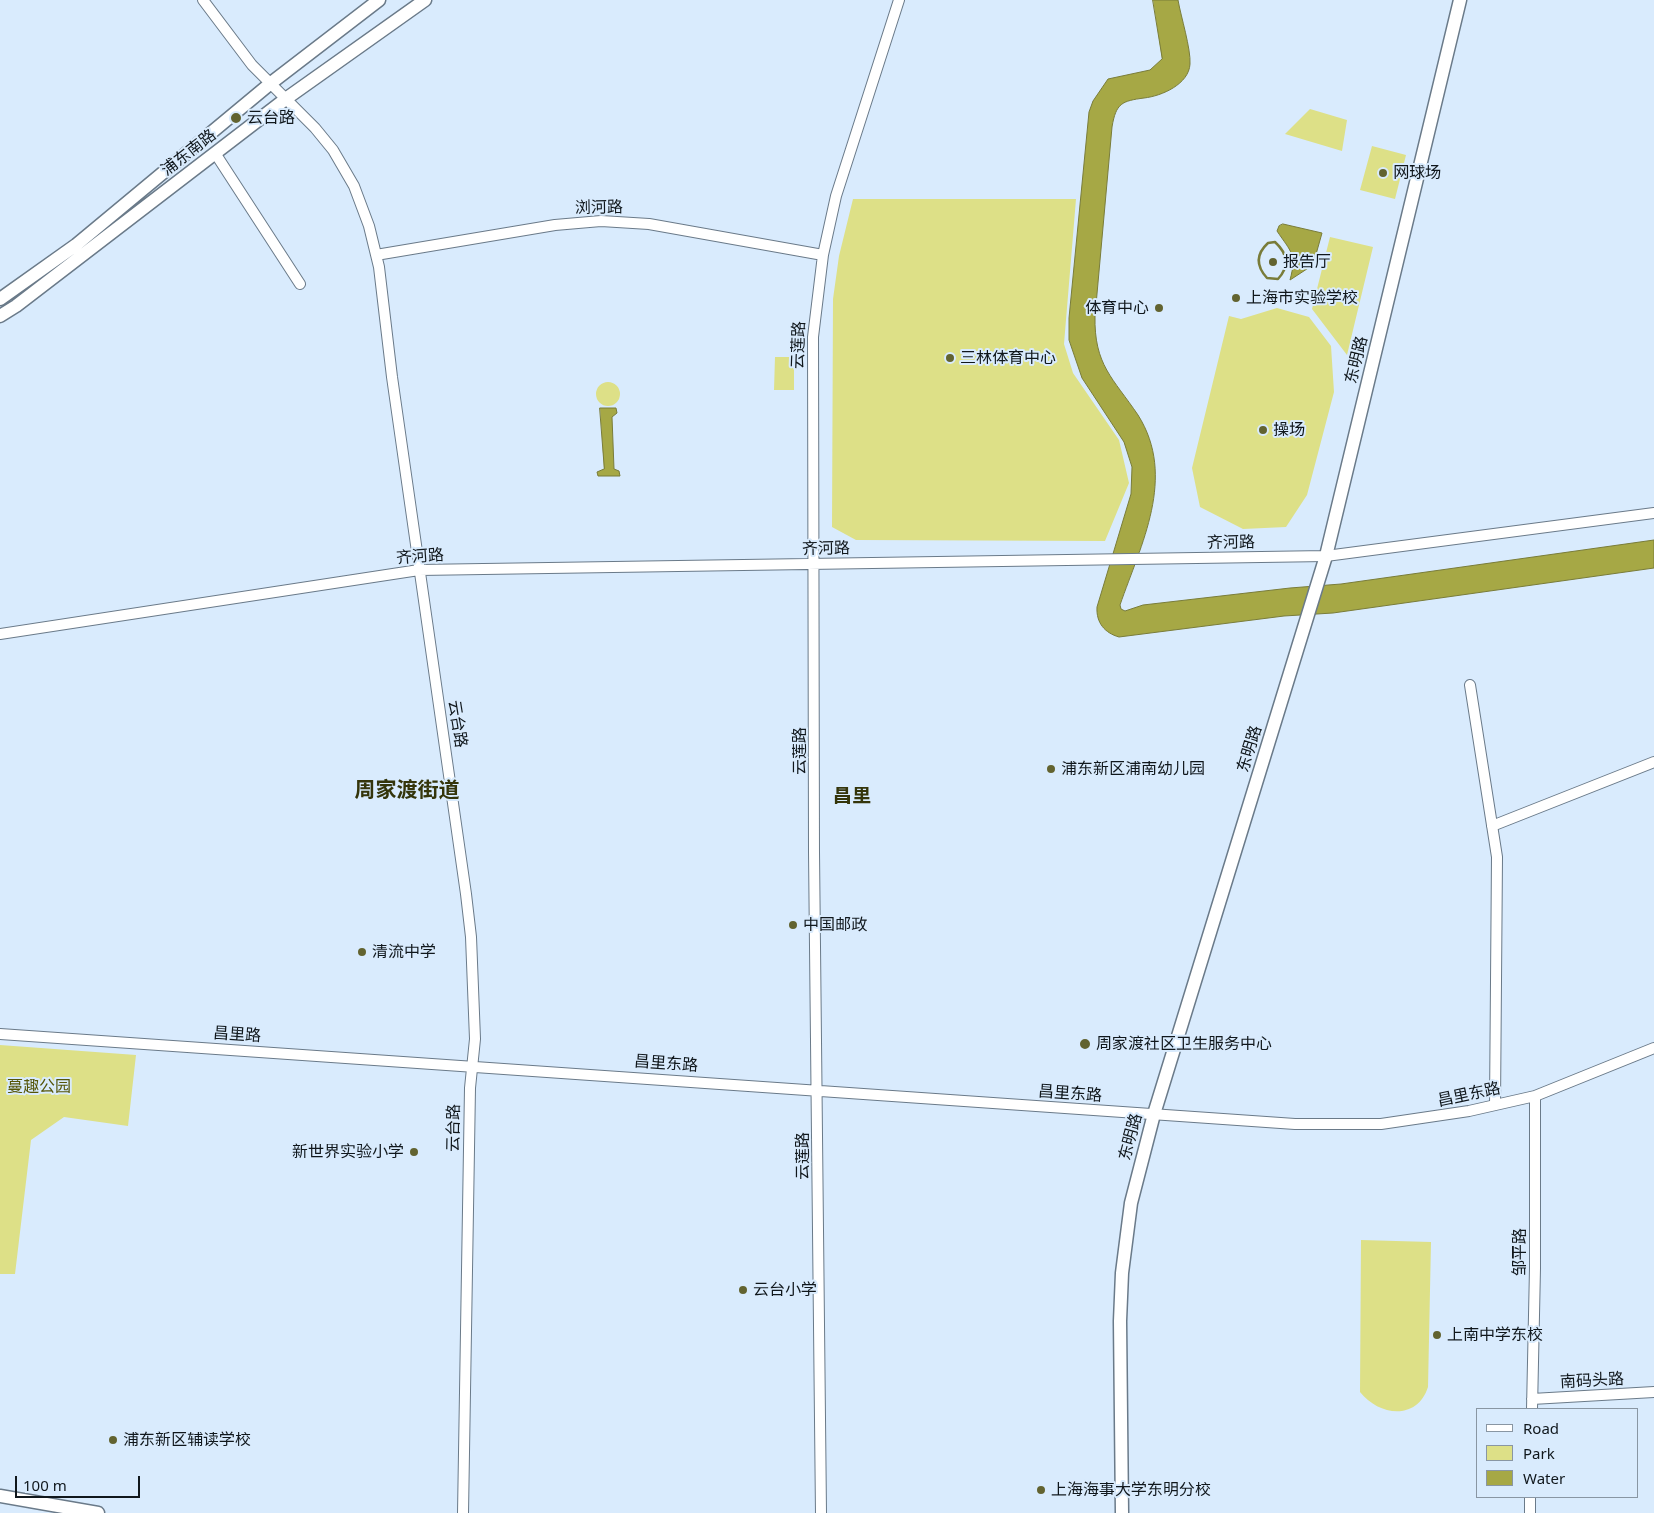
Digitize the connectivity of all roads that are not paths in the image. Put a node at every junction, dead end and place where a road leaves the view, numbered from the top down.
1 (202, 0) edge
2 (379, 0) edge
3 (424, 0) edge
4 (899, 0) edge
5 (1460, 0) edge
6 (271, 84) junction
7 (287, 98) junction
8 (215, 153) junction
9 (376, 255) junction
10 (823, 255) junction
11 (300, 284) dead end
12 (0, 299) edge
13 (0, 316) edge
14 (1654, 513) edge
15 (1326, 556) junction
16 (812, 565) junction
17 (419, 570) junction
18 (0, 634) edge
19 (1470, 685) dead end
20 (1654, 762) edge
21 (1492, 826) junction
22 (0, 1034) edge
23 (1654, 1048) edge
24 (473, 1066) junction
25 (818, 1090) junction
26 (1535, 1096) junction
27 (1495, 1105) junction
28 (1154, 1114) junction
29 (1654, 1392) edge
30 (1532, 1404) edge
31 (0, 1496) edge
32 (1530, 1498) edge
33 (98, 1513) edge
34 (463, 1513) edge
35 (821, 1513) edge
36 (1122, 1513) edge
37 (1530, 1513) edge

1 - 6 street, 云台路
2 - 6 main road, 浦东南路
3 - 7 main road, 浦东南路
4 - 10 street, 云莲路
5 - 15 main road, 东明路
6 - 7 street, 云台路
6 - 12 main road, 浦东南路
7 - 8 main road, 浦东南路
7 - 9 street, 云台路
8 - 11 street
8 - 13 main road, 浦东南路
9 - 10 street, 浏河路
9 - 17 street, 云台路
10 - 16 street, 云莲路
14 - 15 street, 齐河路
15 - 16 street, 齐河路
15 - 28 main road, 东明路
16 - 17 street, 齐河路
16 - 25 street, 云莲路
17 - 18 street, 齐河路
17 - 24 street, 云台路
19 - 21 street
20 - 21 street
21 - 27 street
22 - 24 street, 昌里路
23 - 26 street, 昌里东路
24 - 25 street, 昌里东路
24 - 34 street, 云台路
25 - 28 street, 昌里东路
25 - 35 street, 云莲路
26 - 27 street, 昌里东路
26 - 30 street, 邹平路
27 - 28 street, 昌里东路
28 - 36 main road, 东明路
29 - 30 street, 南码头路
31 - 33 main road
32 - 37 street

